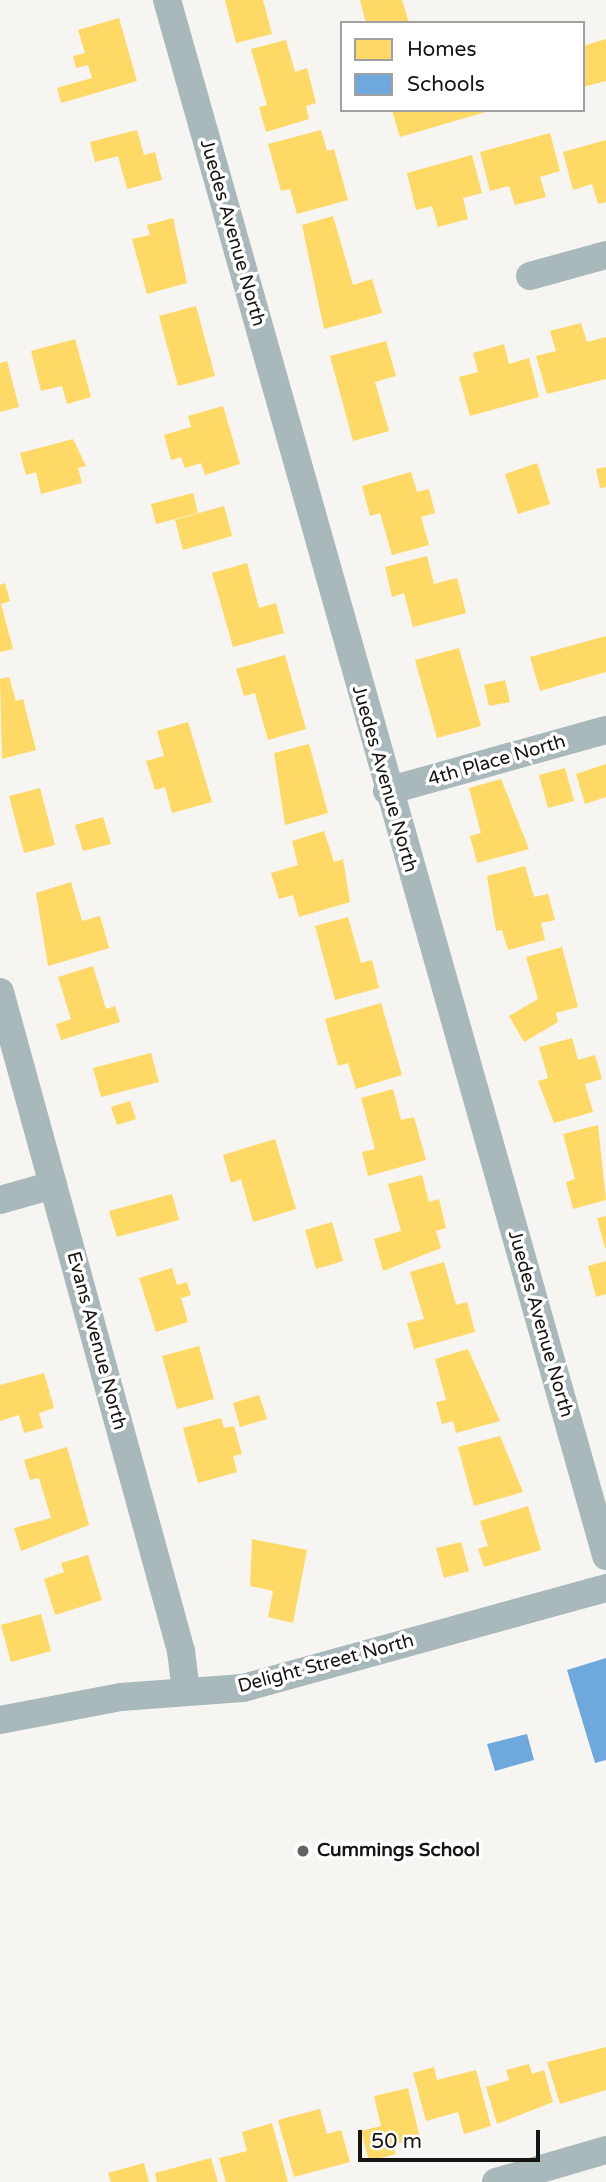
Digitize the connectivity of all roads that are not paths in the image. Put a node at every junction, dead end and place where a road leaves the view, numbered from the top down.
1 (167, 0) edge
2 (606, 255) edge
3 (530, 276) dead end
4 (606, 730) edge
5 (387, 791) junction
6 (0, 992) edge
7 (53, 1185) junction
8 (0, 1200) edge
9 (606, 1556) edge
10 (606, 1588) edge
11 (186, 1692) junction
12 (0, 1720) edge
13 (606, 2150) edge
14 (496, 2182) edge

1 - 5 street, Juedes Avenue North
2 - 3 street
4 - 5 street, 4th Place North
5 - 9 street, Juedes Avenue North
6 - 7 street, Evans Avenue North
7 - 8 street
7 - 11 street, Evans Avenue North
10 - 11 street, Delight Street North
11 - 12 street, Delight Street North
13 - 14 street

